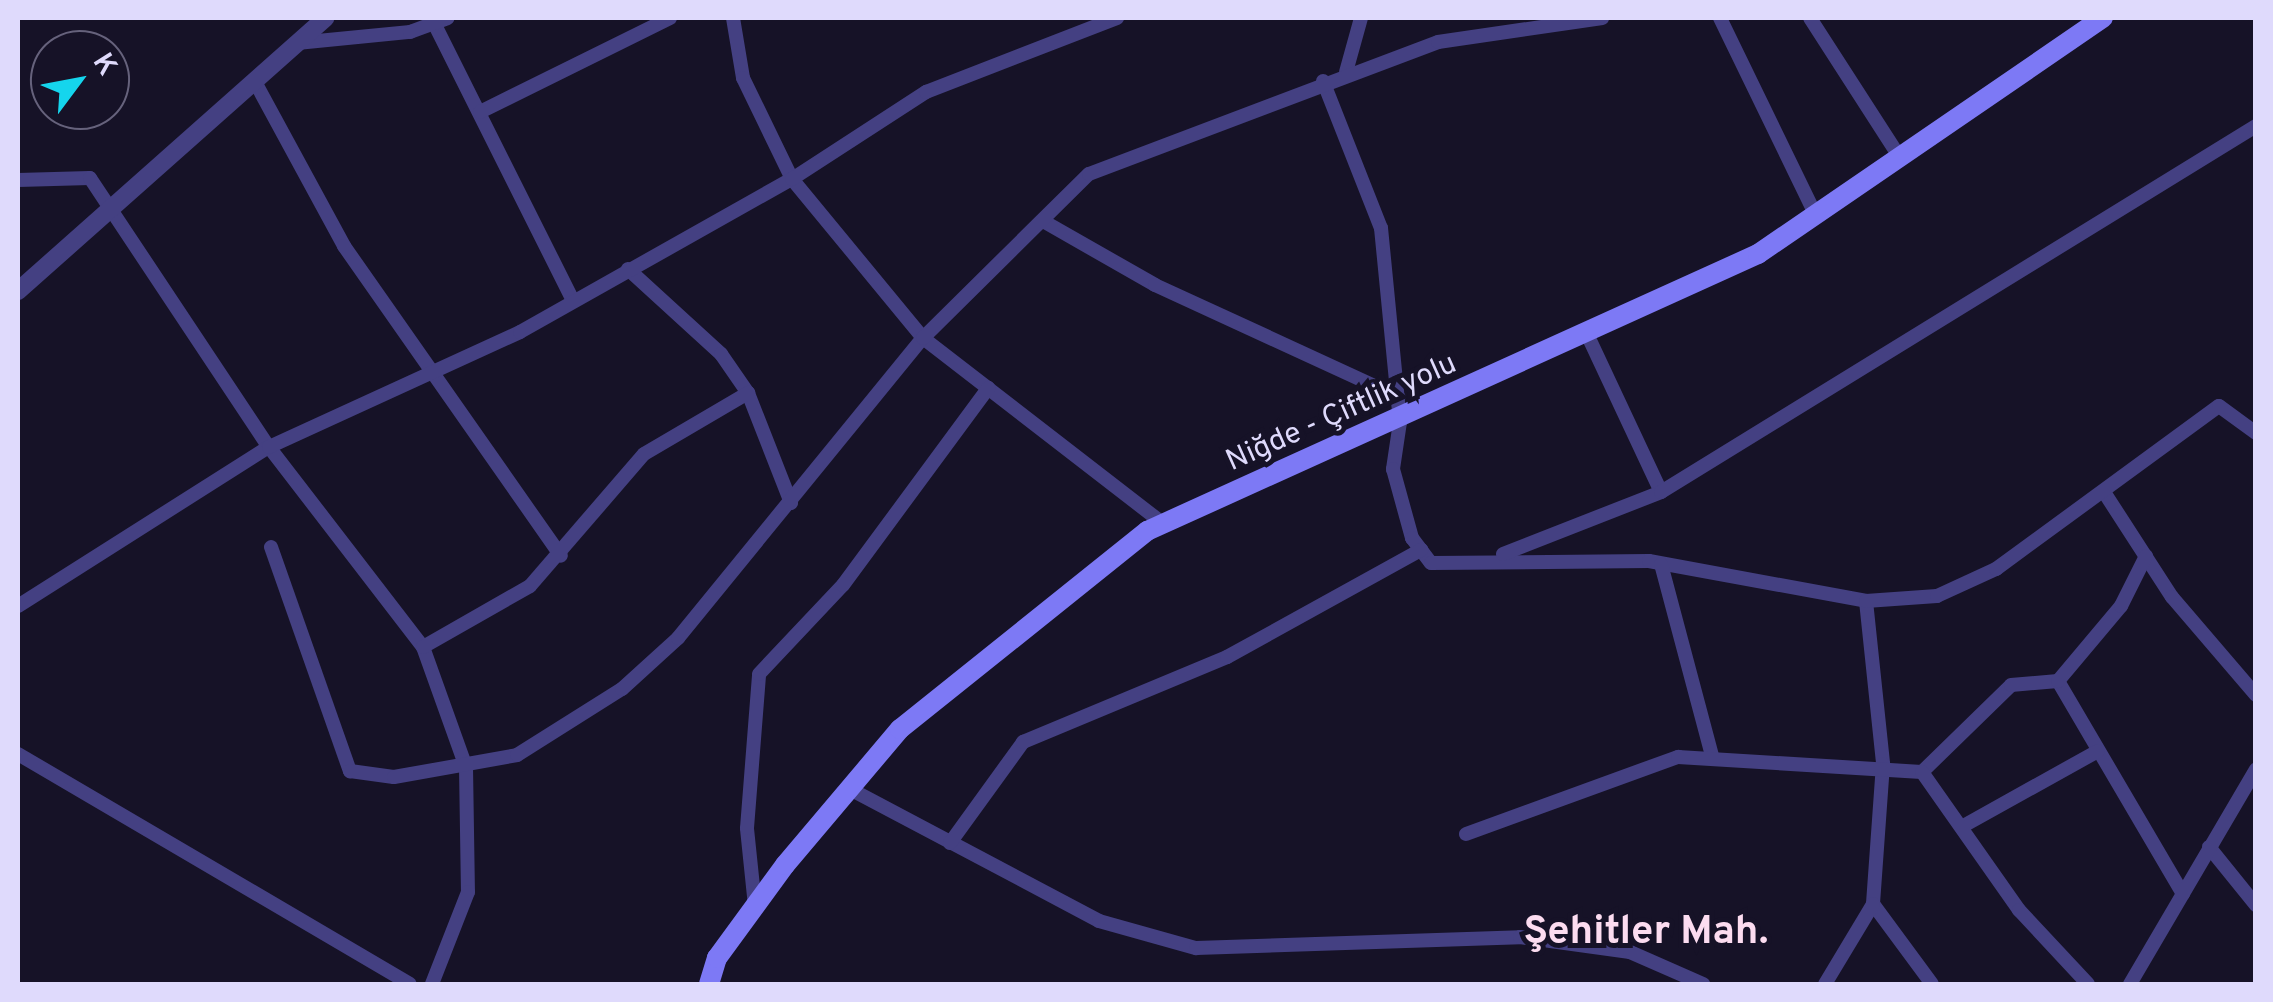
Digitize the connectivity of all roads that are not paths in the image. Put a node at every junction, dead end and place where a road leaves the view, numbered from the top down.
1 (325, 18) edge
2 (670, 18) edge
3 (733, 18) edge
4 (1117, 18) edge
5 (1361, 18) edge
6 (1602, 18) edge
7 (1720, 18) edge
8 (1810, 18) edge
9 (441, 20) edge
10 (2090, 21) edge
11 (296, 43) junction
12 (1346, 72) junction
13 (254, 80) junction
14 (1322, 81) junction
15 (480, 112) junction
16 (2256, 126) edge
17 (1900, 156) junction
18 (18, 180) edge
19 (792, 180) junction
20 (112, 205) junction
21 (1815, 214) junction
22 (1044, 221) junction
23 (628, 269) junction
24 (18, 292) edge
25 (572, 301) junction
26 (1587, 334) junction
27 (923, 338) junction
28 (435, 371) junction
29 (988, 388) junction
30 (748, 393) junction
31 (1398, 397) junction
32 (1400, 422) junction
33 (2256, 433) edge
34 (270, 447) junction
35 (1661, 492) junction
36 (2104, 492) junction
37 (790, 503) junction
38 (1164, 524) junction
39 (271, 548) dead end
40 (1421, 550) junction
41 (561, 556) junction
42 (1498, 556) junction
43 (2146, 556) junction
44 (1661, 564) junction
45 (1866, 601) junction
46 (18, 606) edge
47 (423, 647) junction
48 (2058, 681) junction
49 (2256, 695) edge
50 (2098, 751) junction
51 (18, 754) edge
52 (1712, 756) junction
53 (1883, 764) junction
54 (466, 767) junction
55 (2256, 769) edge
56 (1922, 772) junction
57 (850, 789) junction
58 (2248, 795) edge
59 (1965, 825) junction
60 (1466, 834) dead end
61 (950, 843) junction
62 (2210, 848) junction
63 (2182, 894) junction
64 (1873, 904) junction
65 (2256, 905) edge
66 (756, 906) junction
67 (410, 984) edge
68 (432, 984) edge
69 (709, 984) edge
70 (1703, 984) edge
71 (1825, 984) edge
72 (1932, 984) edge
73 (2088, 984) edge
74 (2130, 984) edge

1 - 11 street
2 - 15 street
3 - 19 street
4 - 19 street
5 - 12 street
6 - 12 street
7 - 21 street
8 - 17 street
9 - 11 street
9 - 15 street
10 - 17 main road, Niğde - Çiftlik yolu
11 - 13 street
12 - 14 street
13 - 20 street
13 - 28 street
14 - 22 street
14 - 31 street
15 - 25 street
16 - 35 street
17 - 21 main road, Niğde - Çiftlik yolu
18 - 20 street
19 - 23 street
19 - 27 street
20 - 24 street
20 - 34 street
21 - 26 main road, Niğde - Çiftlik yolu
22 - 27 street
22 - 31 street
23 - 25 street
23 - 30 street
25 - 28 street
26 - 32 main road, Niğde - Çiftlik yolu
26 - 35 street
27 - 29 street
27 - 37 street
28 - 34 street
28 - 41 street
29 - 38 street
29 - 66 street
30 - 37 street
30 - 41 street
31 - 32 street
32 - 38 main road, Niğde - Çiftlik yolu
32 - 40 street
33 - 36 street
34 - 46 street
34 - 47 street
35 - 42 street
36 - 43 street
36 - 45 street
37 - 54 street
38 - 57 main road, Niğde - Çiftlik yolu
39 - 54 street
40 - 42 street
40 - 61 street
41 - 47 street
42 - 44 street
43 - 48 street
43 - 49 street
44 - 45 street
44 - 52 street
45 - 53 street
47 - 54 street
48 - 50 street
48 - 56 street
50 - 59 street
50 - 63 street
51 - 67 street
52 - 53 street
52 - 60 street
53 - 56 street
53 - 64 street
54 - 68 street
55 - 58 street
56 - 59 street
57 - 61 street
57 - 66 main road, Niğde - Çiftlik yolu
58 - 62 street
59 - 73 street
61 - 70 street
62 - 63 street
62 - 65 street
63 - 74 street
64 - 71 street
64 - 72 street
66 - 69 main road, Niğde - Çiftlik yolu

